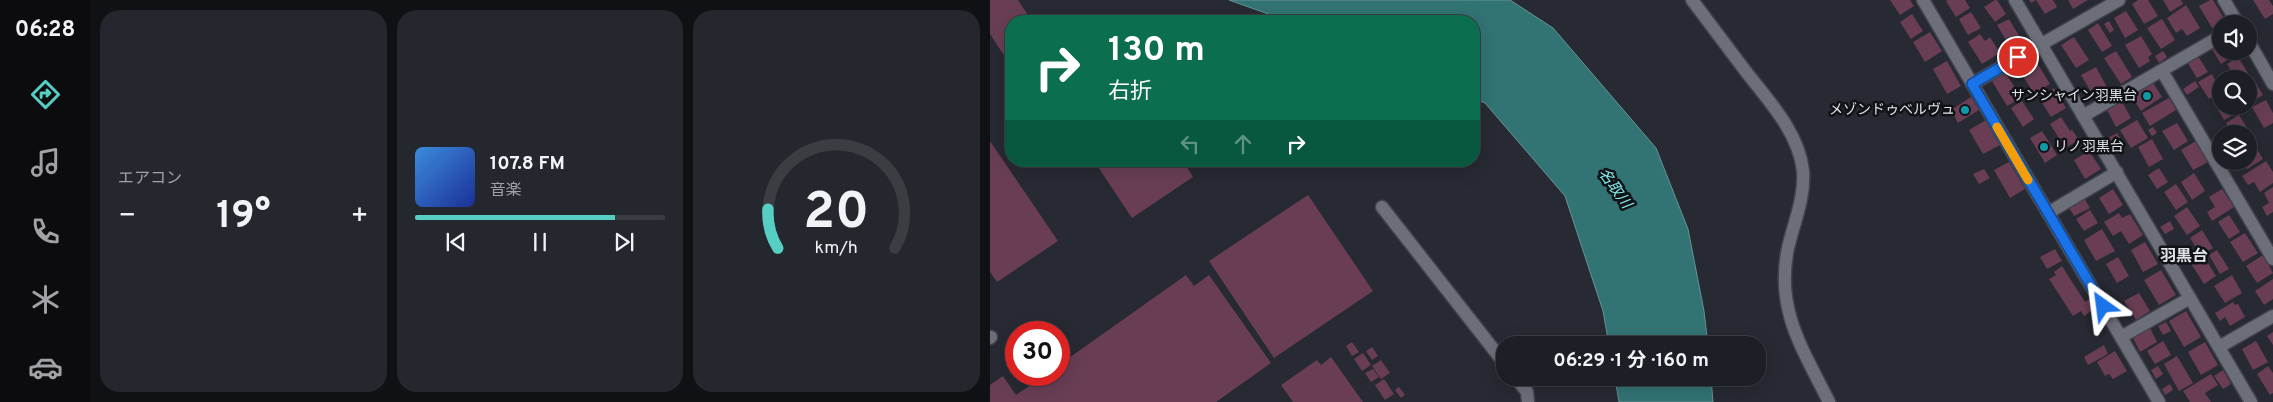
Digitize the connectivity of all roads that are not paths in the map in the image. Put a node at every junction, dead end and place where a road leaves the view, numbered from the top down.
1 (1692, 0) edge
2 (1923, 0) edge
3 (2015, 0) edge
4 (2119, 0) edge
5 (2224, 0) edge
6 (2233, 15) edge
7 (2212, 41) edge
8 (2041, 46) junction
9 (2257, 56) edge
10 (2162, 71) junction
11 (1972, 84) junction
12 (2273, 84) edge
13 (2084, 116) junction
14 (2117, 172) junction
15 (1382, 207) dead end
16 (2048, 213) junction
17 (2273, 259) edge
18 (2190, 298) junction
19 (2273, 316) edge
20 (2122, 337) junction
21 (2219, 347) junction
22 (1496, 353) edge
23 (1522, 386) edge
24 (1528, 402) edge
25 (1829, 402) edge
26 (2159, 402) edge
27 (2251, 402) edge

1 - 25 street
2 - 11 street
3 - 8 street
4 - 8 street
5 - 6 street
7 - 10 street
8 - 11 street
8 - 13 street
9 - 12 street
10 - 13 street
10 - 17 street
11 - 16 street
13 - 14 street
14 - 16 street
14 - 18 street
15 - 22 street
16 - 20 street
18 - 20 street
18 - 21 street
19 - 21 street
20 - 26 street
21 - 27 street
23 - 24 street

